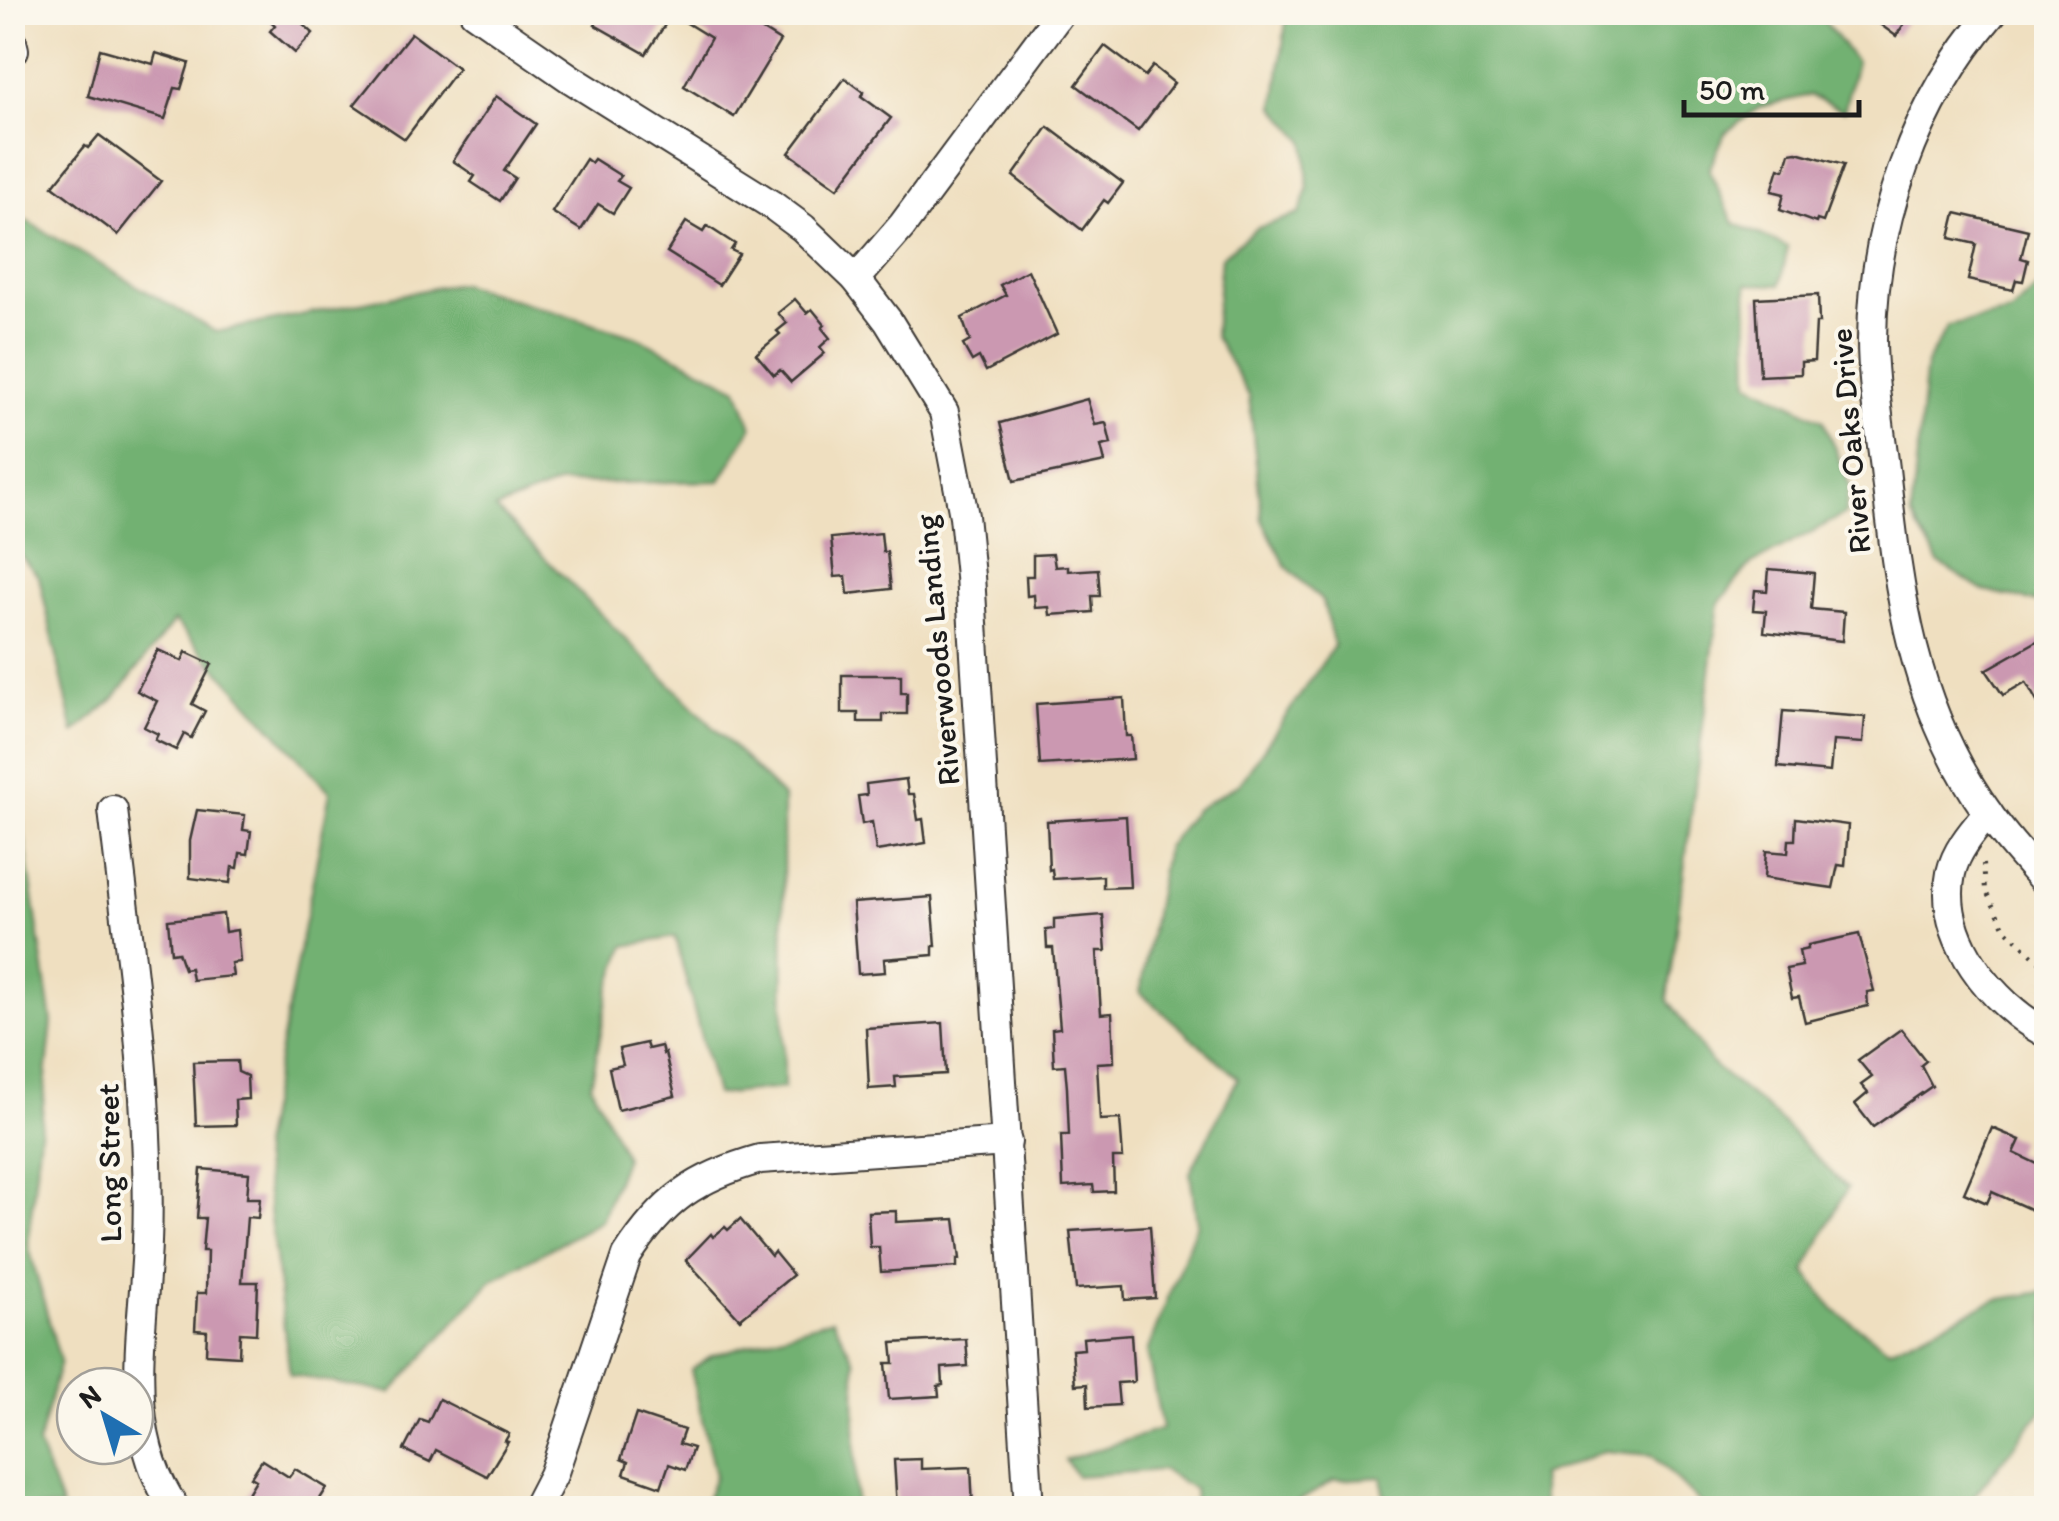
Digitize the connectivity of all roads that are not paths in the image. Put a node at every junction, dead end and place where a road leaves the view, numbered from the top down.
1 (474, 12) edge
2 (1061, 12) edge
3 (1992, 12) edge
4 (856, 279) junction
5 (114, 810) dead end
6 (1988, 813) junction
7 (2046, 882) edge
8 (2046, 1033) edge
9 (1006, 1142) junction
10 (174, 1508) edge
11 (536, 1508) edge
12 (1028, 1508) edge

1 - 4 street, Riverwoods Landing
2 - 4 street
3 - 6 street, River Oaks Drive
4 - 9 street, Riverwoods Landing
5 - 10 street, Long Street
6 - 7 street, River Oaks Drive
6 - 8 street
9 - 11 street
9 - 12 street, Riverwoods Landing

